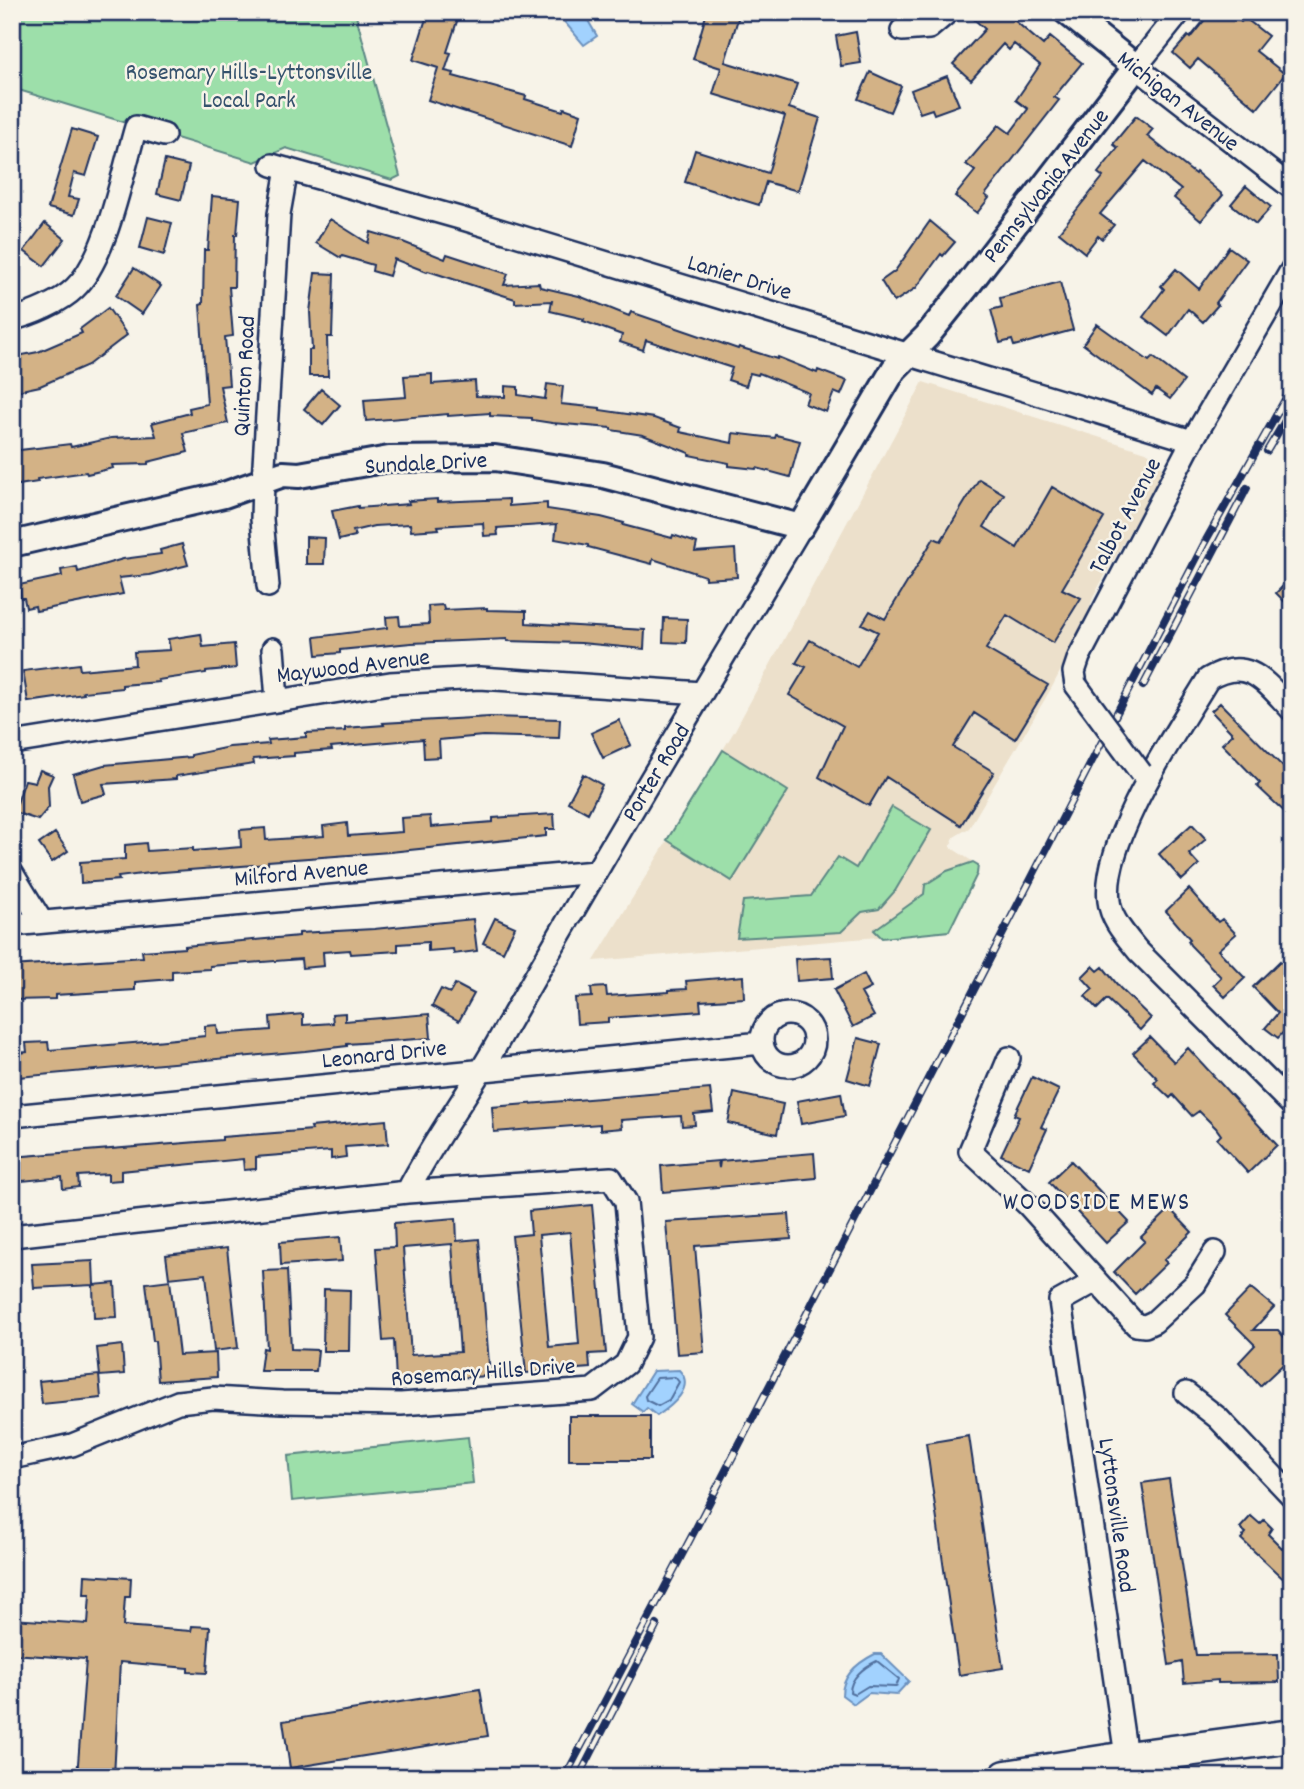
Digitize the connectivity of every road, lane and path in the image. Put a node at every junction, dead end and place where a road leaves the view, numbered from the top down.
1 (948, 12) edge
2 (1067, 12) edge
3 (1180, 12) edge
4 (902, 30) dead end
5 (1136, 66) junction
6 (164, 135) dead end
7 (279, 167) joint
8 (1292, 188) edge
9 (1292, 269) edge
10 (12, 320) edge
11 (908, 355) junction
12 (1192, 441) junction
13 (263, 481) junction
14 (801, 527) junction
15 (12, 544) edge
16 (268, 586) dead end
17 (273, 649) dead end
18 (702, 693) junction
19 (277, 699) junction
20 (1292, 710) edge
21 (12, 743) edge
22 (1144, 777) junction
23 (595, 872) junction
24 (12, 873) edge
25 (42, 922) junction
26 (12, 925) edge
27 (762, 1043) dead end
28 (1009, 1058) dead end
29 (482, 1069) junction
30 (1292, 1105) edge
31 (12, 1116) edge
32 (407, 1192) junction
33 (12, 1236) edge
34 (1215, 1252) dead end
35 (1096, 1282) junction
36 (1186, 1393) dead end
37 (12, 1458) edge
38 (1292, 1496) edge
39 (1292, 1736) edge
40 (1128, 1767) edge
41 (1006, 1777) edge

1 - 4 street
2 - 5 street, Michigan Avenue
3 - 5 street, Pennsylvania Avenue
5 - 8 street, Michigan Avenue
5 - 11 street, Pennsylvania Avenue
6 - 10 street
7 - 11 street, Lanier Drive
7 - 13 street, Quinton Road
9 - 12 street, Talbot Avenue
11 - 12 street, Lanier Drive
11 - 14 street, Porter Road
12 - 22 street, Talbot Avenue, bridge
13 - 14 street, Sundale Drive
13 - 15 street, Sundale Drive
13 - 16 street, Quinton Road
14 - 18 street, Porter Road
17 - 19 street
18 - 19 street, Maywood Avenue
18 - 23 street, Porter Road
19 - 21 street, Maywood Avenue
20 - 22 street
22 - 30 street
23 - 25 street, Milford Avenue
23 - 29 street, Porter Road
24 - 25 street
25 - 26 street, Milford Avenue
27 - 29 street, Leonard Drive
28 - 35 street
29 - 31 street, Leonard Drive
29 - 32 street, Porter Road
32 - 33 street, Rosemary Hills Drive
32 - 37 street, Rosemary Hills Drive
34 - 35 street
35 - 40 street, Lyttonsville Road
36 - 38 street
39 - 40 main road
40 - 41 main road

